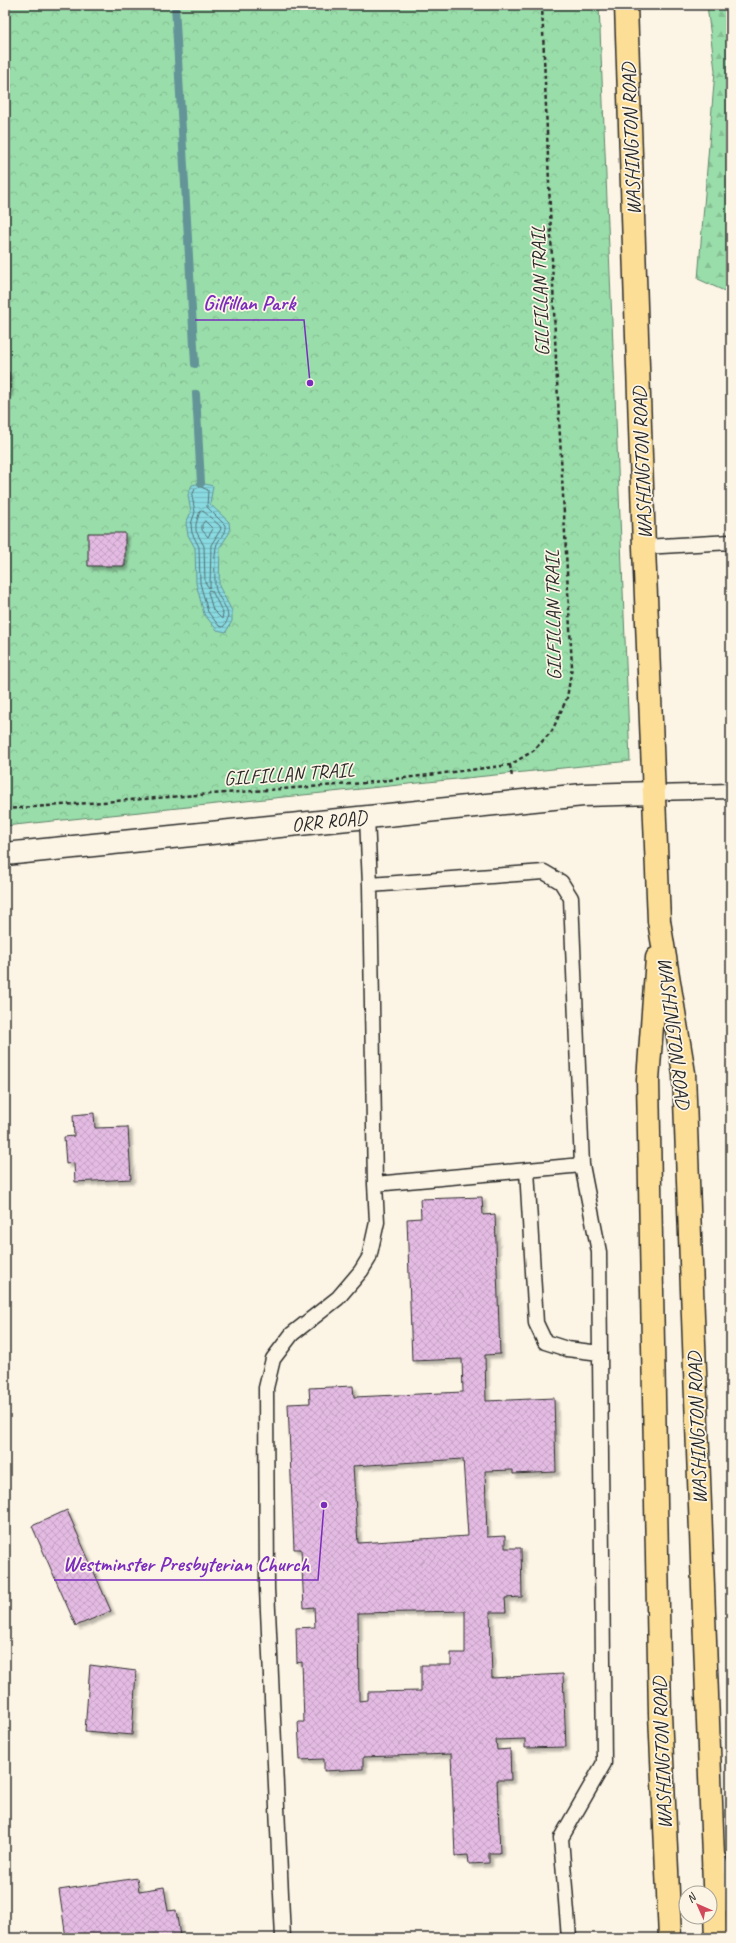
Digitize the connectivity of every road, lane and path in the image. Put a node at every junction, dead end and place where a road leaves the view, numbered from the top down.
1 (542, 5) edge
2 (626, 5) edge
3 (731, 542) edge
4 (644, 548) junction
5 (731, 791) edge
6 (654, 793) junction
7 (5, 808) edge
8 (367, 818) junction
9 (5, 854) edge
10 (370, 885) junction
11 (659, 921) junction
12 (582, 1165) junction
13 (527, 1170) junction
14 (375, 1184) junction
15 (600, 1353) junction
16 (712, 1853) junction
17 (731, 1902) edge
18 (283, 1938) edge
19 (569, 1938) edge
20 (670, 1938) edge
21 (716, 1938) edge

1 - 7 path, GILFILLAN TRAIL
2 - 4 main road, WASHINGTON ROAD
3 - 4 lane
4 - 6 main road, WASHINGTON ROAD
5 - 6 lane
6 - 8 street, ORR ROAD
6 - 11 main road, WASHINGTON ROAD
8 - 9 street, ORR ROAD
8 - 10 lane
10 - 12 lane
10 - 14 lane
11 - 16 main road, WASHINGTON ROAD
11 - 20 main road, WASHINGTON ROAD
12 - 13 lane
12 - 15 lane
13 - 14 lane
13 - 15 lane
14 - 18 lane
15 - 19 lane
16 - 17 street
16 - 21 main road, WASHINGTON ROAD

